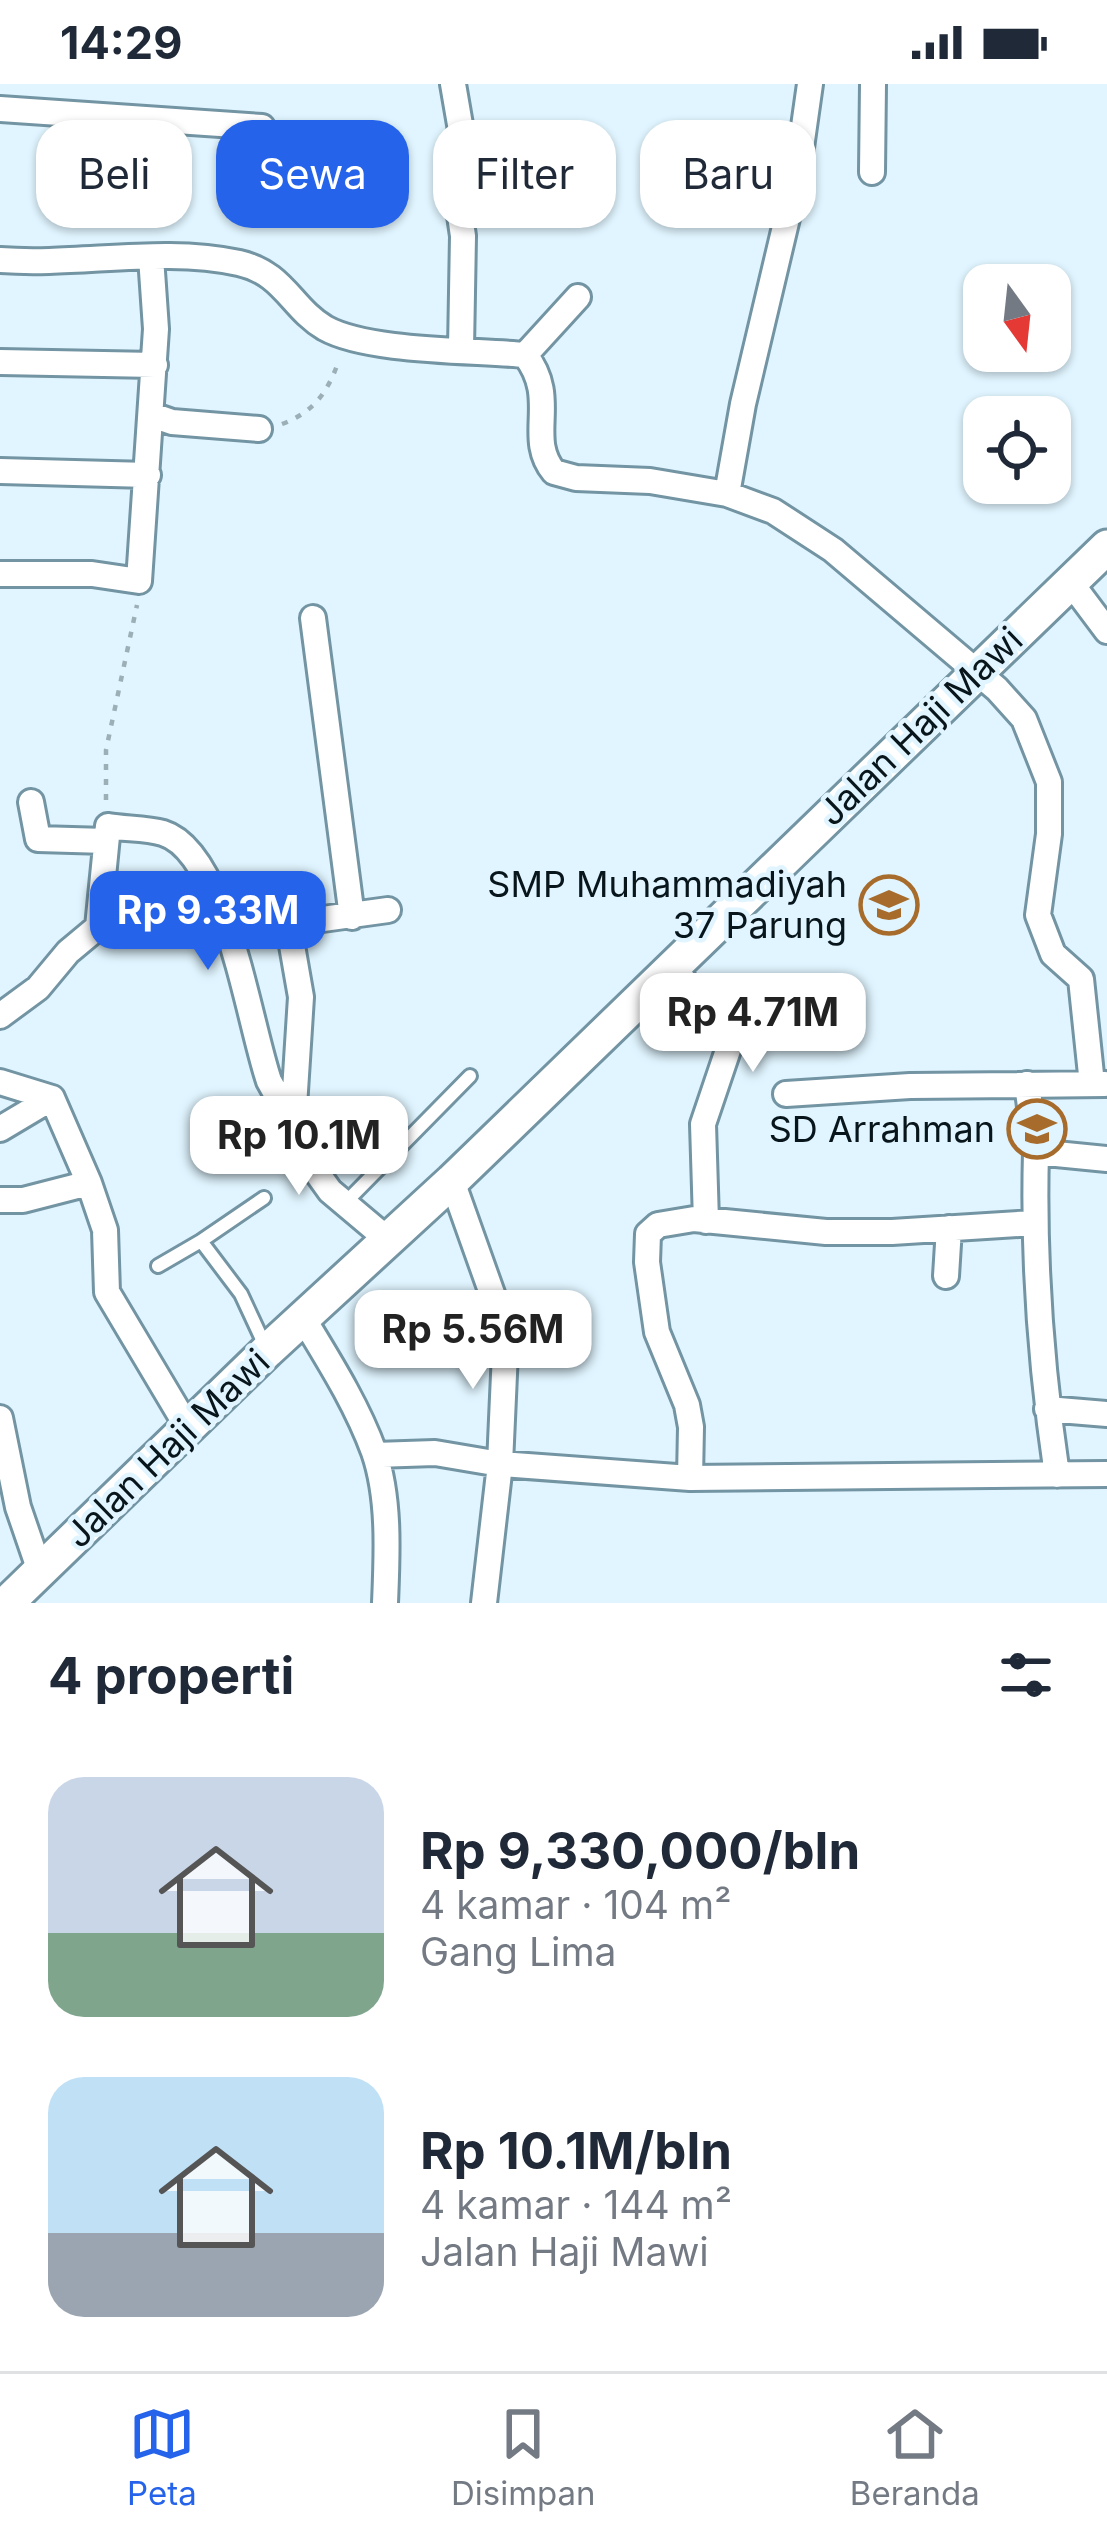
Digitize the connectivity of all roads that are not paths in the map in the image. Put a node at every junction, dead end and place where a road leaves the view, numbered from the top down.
1 (21, 84) edge
2 (453, 84) edge
3 (809, 84) edge
4 (873, 84) edge
5 (9, 110) edge
6 (216, 124) edge
7 (872, 172) dead end
8 (151, 257) junction
9 (0, 260) edge
10 (578, 297) dead end
11 (461, 350) junction
12 (525, 355) junction
13 (0, 362) edge
14 (155, 364) junction
15 (152, 415) junction
16 (259, 429) road end
17 (0, 471) edge
18 (148, 475) junction
19 (727, 494) junction
20 (1107, 547) edge
21 (0, 574) edge
22 (1071, 583) junction
23 (313, 618) dead end
24 (1107, 631) edge
25 (976, 671) junction
26 (31, 802) dead end
27 (107, 834) junction
28 (388, 910) dead end
29 (352, 917) junction
30 (672, 965) junction
31 (0, 1016) edge
32 (470, 1076) dead end
33 (0, 1082) edge
34 (1027, 1084) junction
35 (1099, 1084) edge
36 (786, 1094) dead end
37 (52, 1098) junction
38 (292, 1112) junction
39 (0, 1129) edge
40 (1036, 1152) junction
41 (1107, 1159) edge
42 (452, 1180) junction
43 (89, 1183) junction
44 (264, 1198) dead end
45 (0, 1200) edge
46 (345, 1204) junction
47 (706, 1220) junction
48 (1034, 1222) junction
49 (949, 1228) junction
50 (387, 1240) junction
51 (201, 1241) junction
52 (158, 1266) dead end
53 (946, 1276) dead end
54 (303, 1318) junction
55 (267, 1351) junction
56 (1047, 1409) junction
57 (1107, 1414) edge
58 (0, 1418) edge
59 (188, 1428) junction
60 (375, 1455) junction
61 (500, 1464) junction
62 (1107, 1474) edge
63 (1057, 1475) junction
64 (690, 1478) junction
65 (40, 1571) junction
66 (7, 1603) edge
67 (386, 1603) edge
68 (484, 1603) edge

1 - 5 street
2 - 11 street
3 - 19 street
4 - 7 street
5 - 6 street
8 - 9 street
8 - 11 street
8 - 14 street
10 - 12 street
11 - 12 street
12 - 19 street
13 - 14 street
14 - 15 street
15 - 16 street
15 - 18 street
17 - 18 street
18 - 21 street
19 - 25 street
20 - 22 street, Jalan Haji Mawi
22 - 24 street
22 - 25 street, Jalan Haji Mawi
23 - 29 street
25 - 30 street, Jalan Haji Mawi
25 - 35 street
26 - 27 street
27 - 31 street
27 - 38 street
28 - 29 street
29 - 38 street
30 - 42 street, Jalan Haji Mawi
30 - 47 street
32 - 46 lane
33 - 37 street
34 - 35 street
34 - 36 street
34 - 40 street
37 - 39 street
37 - 43 street
38 - 46 street
40 - 41 street
40 - 48 street
42 - 50 street, Jalan Haji Mawi
42 - 61 street
43 - 45 street
43 - 59 street
44 - 51 lane
46 - 50 street
47 - 49 street
47 - 64 street
48 - 49 street
48 - 56 street
49 - 53 street
50 - 54 street, Jalan Haji Mawi
51 - 52 lane
51 - 55 lane
54 - 55 street, Jalan Haji Mawi
54 - 60 street
55 - 59 street, Jalan Haji Mawi
56 - 57 street
56 - 63 street
58 - 65 street
59 - 65 street, Jalan Haji Mawi
60 - 61 street
60 - 67 street
61 - 64 street
61 - 68 street
62 - 63 street
63 - 64 street
65 - 66 street, Jalan Haji Mawi

